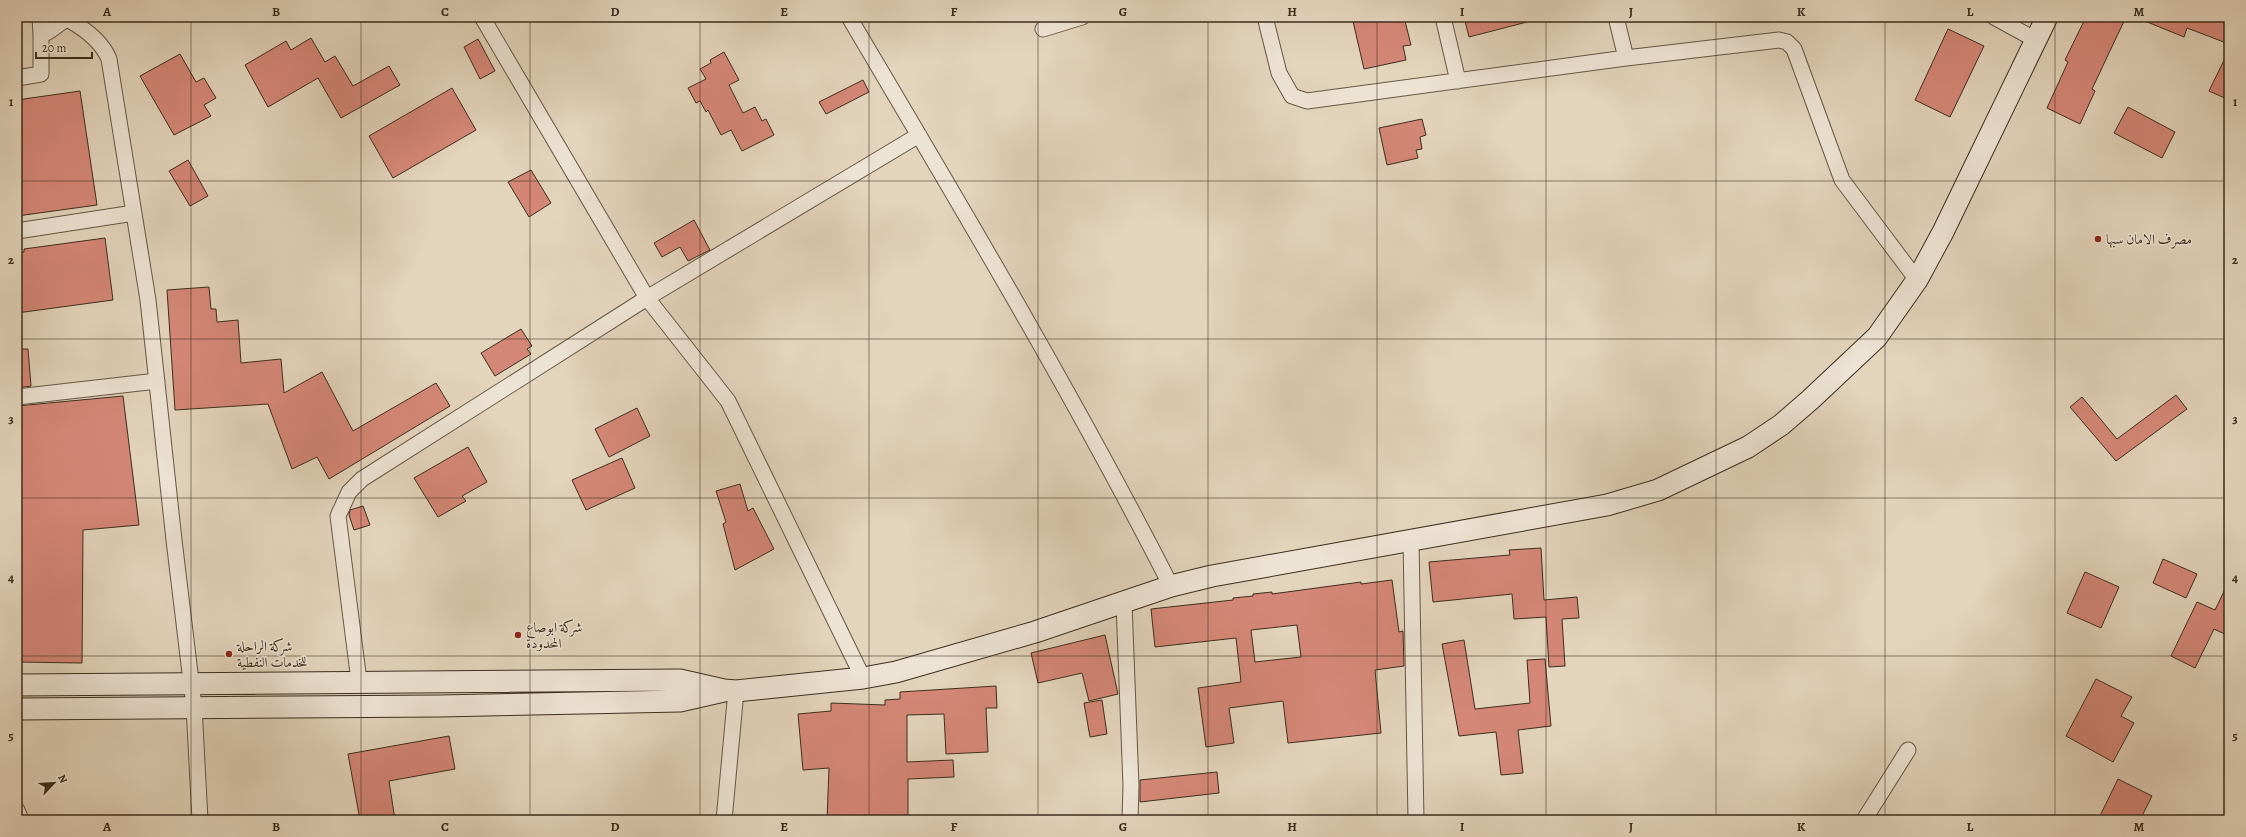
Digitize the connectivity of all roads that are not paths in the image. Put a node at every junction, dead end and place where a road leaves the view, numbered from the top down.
1 (40, 17) edge
2 (482, 17) edge
3 (849, 17) edge
4 (1082, 17) edge
5 (1265, 17) edge
6 (1443, 17) edge
7 (1616, 17) edge
8 (1994, 17) edge
9 (2047, 17) edge
10 (1043, 29) dead end
11 (41, 35) junction
12 (2036, 40) junction
13 (1626, 58) junction
14 (17, 78) edge
15 (1458, 81) junction
16 (919, 135) junction
17 (134, 213) junction
18 (17, 231) edge
19 (1917, 280) junction
20 (647, 298) junction
21 (157, 381) junction
22 (17, 397) edge
23 (1411, 540) junction
24 (1171, 586) junction
25 (1124, 603) junction
26 (863, 678) junction
27 (359, 682) junction
28 (191, 684) junction
29 (17, 685) edge
30 (730, 690) junction
31 (194, 706) junction
32 (17, 709) edge
33 (1908, 750) dead end
34 (17, 810) edge
35 (21, 820) edge
36 (200, 820) edge
37 (724, 820) edge
38 (1130, 820) edge
39 (1416, 820) edge
40 (1864, 820) edge

1 - 11 street
2 - 20 street
3 - 16 street
4 - 10 street
5 - 15 street
6 - 15 street
7 - 13 street
8 - 12 street
9 - 12 street
11 - 14 street
11 - 17 street
12 - 19 street
13 - 15 street
13 - 19 street
16 - 20 street
16 - 24 street
17 - 18 street
17 - 21 street
19 - 23 street
20 - 26 street
20 - 27 street
21 - 22 street
21 - 28 street
23 - 24 street
23 - 39 street
24 - 25 street
25 - 26 street
25 - 38 street
26 - 30 street
27 - 28 street
27 - 30 street
28 - 29 street
28 - 31 street
30 - 31 street
30 - 37 street
31 - 32 street
31 - 36 street
33 - 40 street
34 - 35 street

